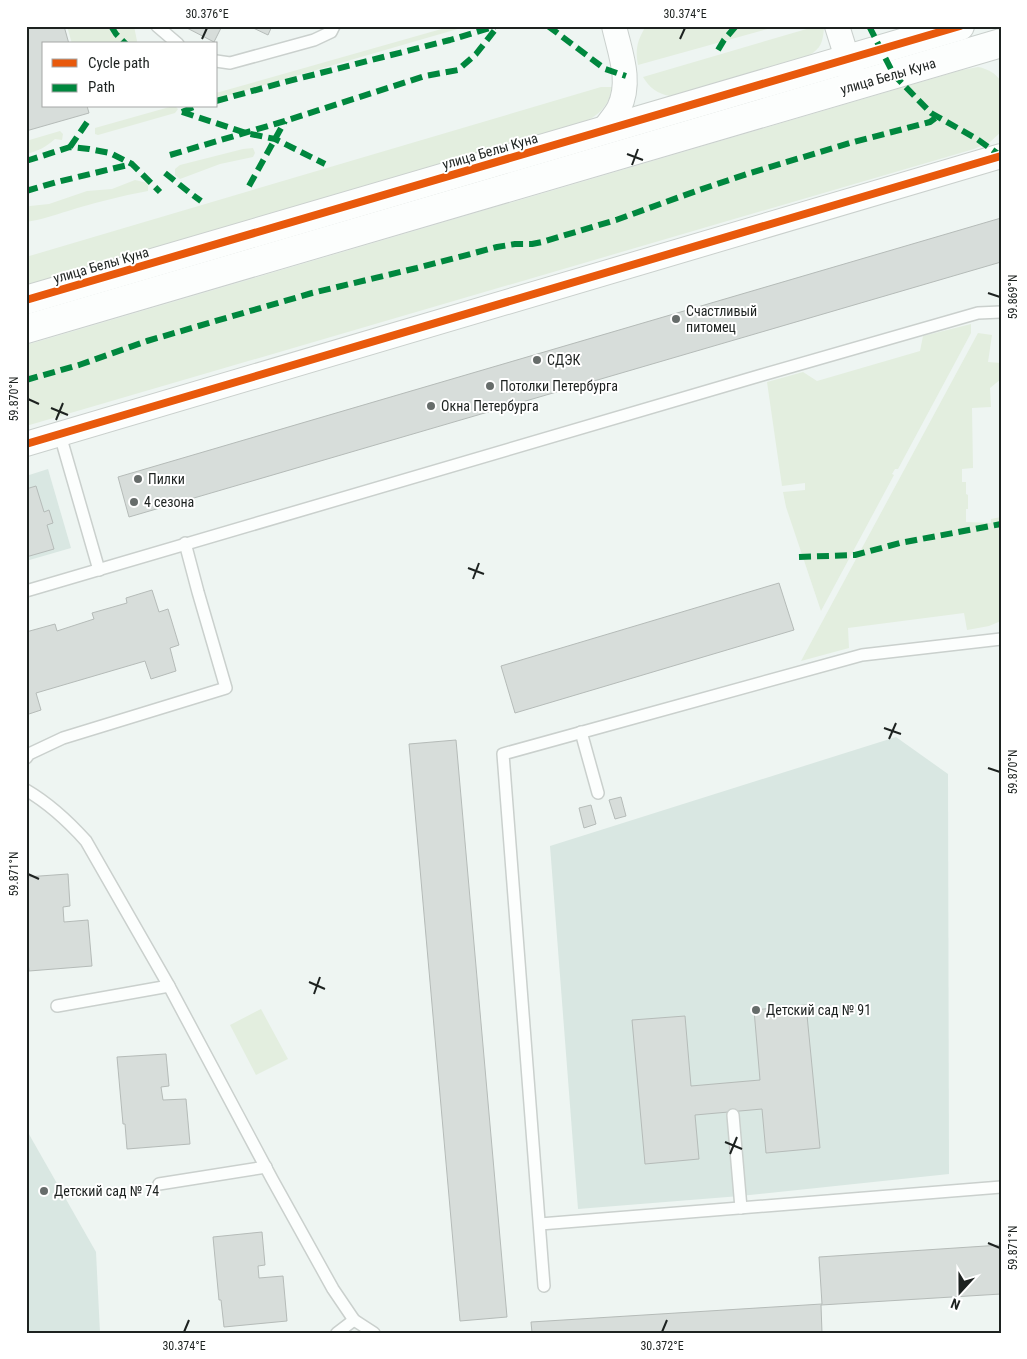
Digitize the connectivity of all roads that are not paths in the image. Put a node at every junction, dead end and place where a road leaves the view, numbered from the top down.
1 (157, 26) edge
2 (334, 26) edge
3 (614, 26) edge
4 (837, 26) edge
5 (960, 26) edge
6 (176, 42) edge
7 (1001, 43) edge
8 (848, 59) junction
9 (218, 61) edge
10 (856, 86) junction
11 (606, 145) junction
12 (1001, 156) edge
13 (26, 300) edge
14 (1001, 312) edge
15 (26, 329) edge
16 (60, 435) junction
17 (26, 444) edge
18 (185, 543) junction
19 (99, 570) junction
20 (26, 591) edge
21 (1001, 639) edge
22 (581, 732) junction
23 (26, 758) edge
24 (26, 790) edge
25 (598, 793) dead end
26 (169, 986) junction
27 (57, 1006) dead end
28 (733, 1115) dead end
29 (266, 1167) junction
30 (159, 1184) dead end
31 (1001, 1187) edge
32 (741, 1208) junction
33 (540, 1224) junction
34 (544, 1286) dead end
35 (354, 1320) junction
36 (337, 1333) edge
37 (374, 1333) edge

1 - 6 lane
2 - 9 lane
3 - 11 street
4 - 8 street
5 - 8 street, улица Белы Куна
7 - 10 street, улица Белы Куна
8 - 10 street
8 - 11 street, улица Белы Куна
10 - 11 street, улица Белы Куна
11 - 13 street, улица Белы Куна
11 - 15 street, улица Белы Куна
12 - 16 street
14 - 18 lane
16 - 17 street
16 - 19 lane
18 - 19 lane
18 - 23 lane
19 - 20 lane
21 - 22 lane
22 - 25 lane
22 - 33 lane
24 - 26 lane
26 - 27 lane
26 - 29 lane
28 - 32 lane
29 - 30 lane
29 - 35 lane
31 - 32 lane
32 - 33 lane
33 - 34 lane
35 - 36 lane
35 - 37 lane

